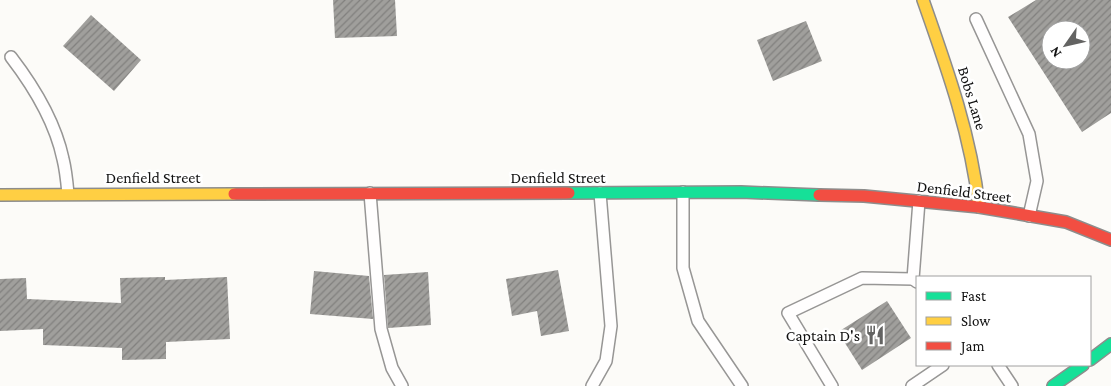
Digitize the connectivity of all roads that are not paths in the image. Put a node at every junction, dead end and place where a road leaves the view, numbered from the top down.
1 (923, 0) edge
2 (976, 18) dead end
3 (11, 56) dead end
4 (683, 192) junction
5 (370, 193) junction
6 (600, 193) junction
7 (68, 194) junction
8 (0, 195) edge
9 (919, 201) junction
10 (979, 207) junction
11 (1029, 216) junction
12 (1111, 240) edge
13 (915, 280) edge
14 (1111, 344) edge
15 (1091, 359) edge
16 (942, 366) edge
17 (999, 366) edge
18 (1082, 366) edge
19 (402, 386) edge
20 (592, 386) edge
21 (742, 386) edge
22 (832, 386) edge
23 (912, 386) edge
24 (1012, 386) edge
25 (1054, 386) edge

1 - 10 street, Bobs Lane
2 - 11 lane
3 - 7 lane
4 - 6 street, Denfield Street
4 - 9 street, Denfield Street
4 - 21 lane
5 - 6 street, Denfield Street
5 - 7 street, Denfield Street
5 - 19 lane
6 - 20 lane
7 - 8 street, Denfield Street
9 - 10 street, Denfield Street
9 - 13 lane
10 - 11 street, Denfield Street
11 - 12 street, Denfield Street
13 - 22 lane
14 - 15 street
16 - 23 lane
17 - 24 lane
18 - 25 street

